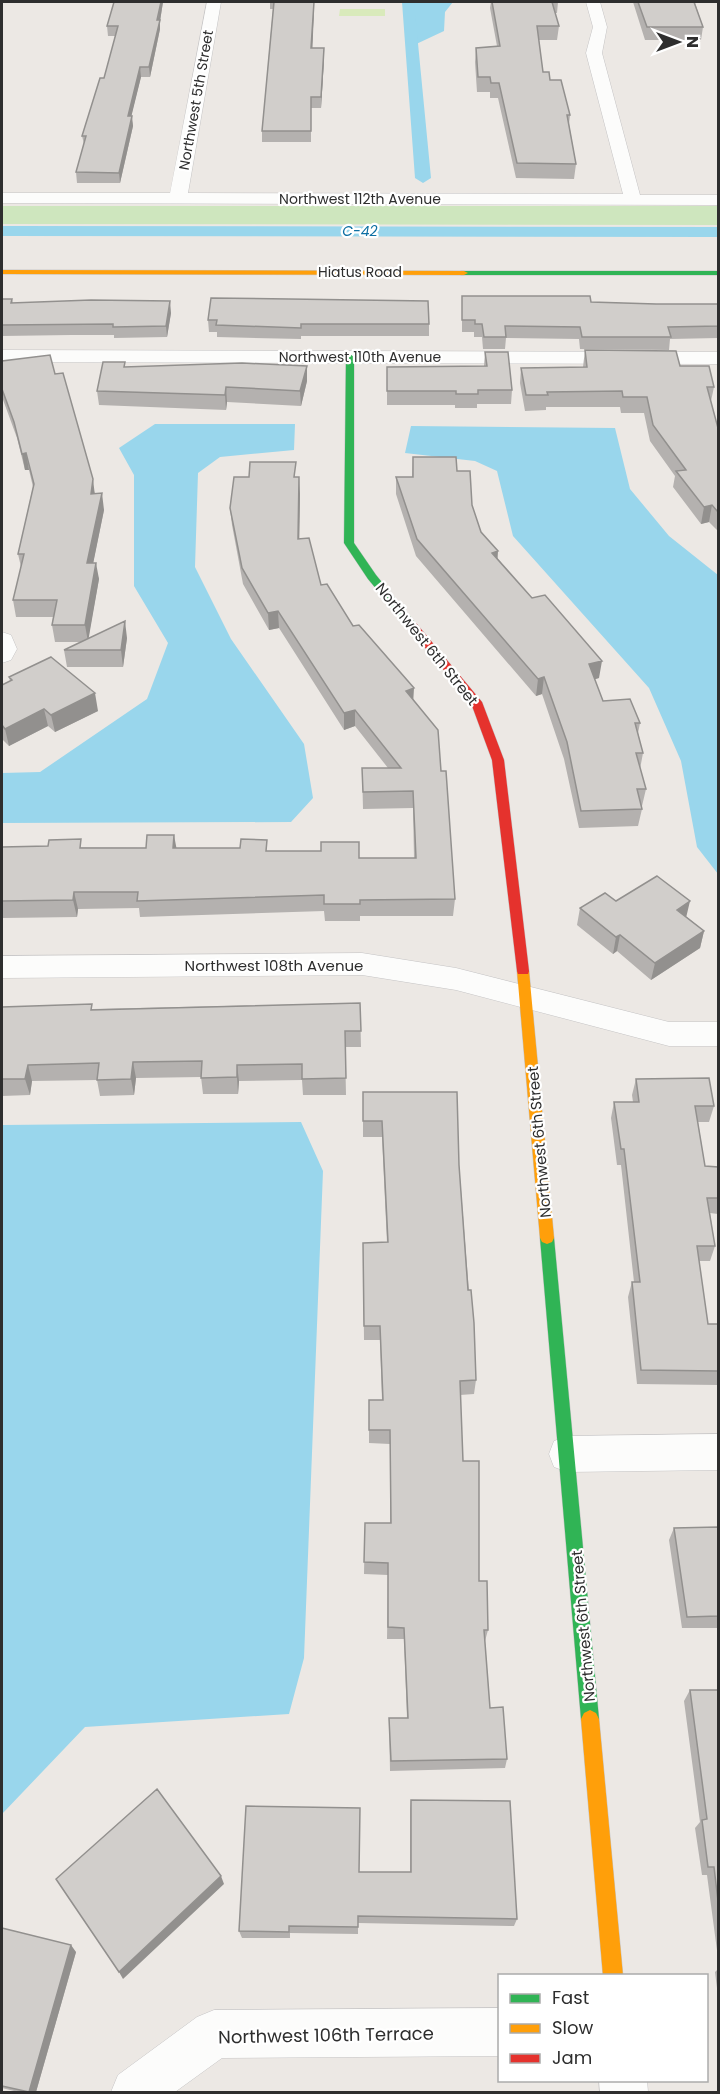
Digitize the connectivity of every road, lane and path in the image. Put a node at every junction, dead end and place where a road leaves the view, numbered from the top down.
1 (214, 2) edge
2 (593, 2) edge
3 (2, 198) edge
4 (178, 198) junction
5 (633, 200) junction
6 (718, 200) edge
7 (2, 272) edge
8 (718, 273) edge
9 (2, 285) edge
10 (718, 286) edge
11 (2, 356) edge
12 (350, 357) junction
13 (718, 358) edge
14 (2, 640) edge
15 (2, 655) edge
16 (2, 967) edge
17 (526, 998) junction
18 (718, 1034) edge
19 (718, 1452) edge
20 (568, 1454) junction
21 (613, 1974) edge
22 (498, 2032) edge
23 (135, 2092) edge

1 - 4 street, Northwest 5th Street
2 - 5 street
3 - 4 street, Northwest 112th Avenue
4 - 5 street, Northwest 112th Avenue
5 - 6 street, Northwest 112th Avenue
7 - 8 main road, Hiatus Road
9 - 10 main road, Hiatus Road
11 - 12 street, Northwest 110th Avenue
12 - 13 street, Northwest 110th Avenue
12 - 17 main road, Northwest 6th Street
14 - 15 street
16 - 17 street, Northwest 108th Avenue
17 - 18 street, Northwest 108th Avenue
17 - 20 main road, Northwest 6th Street
19 - 20 street
20 - 21 main road, Northwest 6th Street
22 - 23 street, Northwest 106th Terrace

